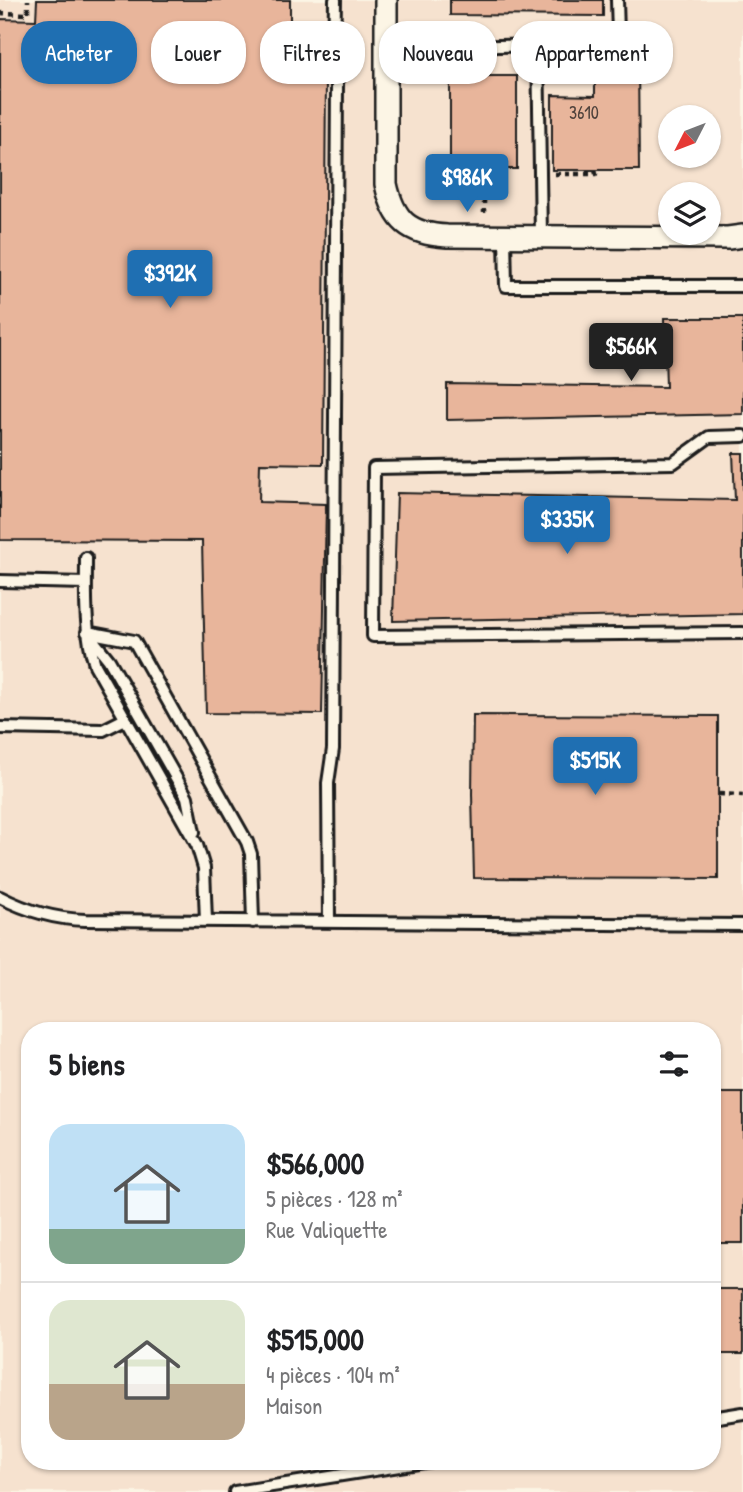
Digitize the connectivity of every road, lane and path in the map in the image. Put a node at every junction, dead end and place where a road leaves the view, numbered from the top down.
1 (28, 0) edge
2 (335, 0) edge
3 (386, 0) edge
4 (617, 0) edge
5 (0, 13) edge
6 (386, 21) edge
7 (618, 21) edge
8 (386, 84) edge
9 (539, 84) edge
10 (484, 169) dead end
11 (595, 170) dead end
12 (552, 174) dead end
13 (484, 213) dead end
14 (505, 236) junction
15 (541, 236) junction
16 (738, 238) edge
17 (743, 286) edge
18 (743, 436) edge
19 (86, 558) dead end
20 (0, 581) edge
21 (86, 583) junction
22 (87, 632) junction
23 (743, 633) edge
24 (125, 719) junction
25 (0, 729) edge
26 (719, 794) dead end
27 (743, 794) edge
28 (197, 845) junction
29 (0, 897) edge
30 (206, 921) junction
31 (253, 922) junction
32 (329, 922) junction
33 (743, 925) edge
34 (743, 1413) edge
35 (721, 1417) edge
36 (374, 1470) edge
37 (235, 1492) edge

1 - 5 path
2 - 32 lane
3 - 6 street
4 - 7 lane
8 - 14 street
9 - 15 lane
10 - 13 path
11 - 12 path
14 - 15 street
14 - 17 lane
15 - 16 street
18 - 23 lane
19 - 21 lane
20 - 21 lane
21 - 22 lane
22 - 24 lane
22 - 28 lane
22 - 31 lane
24 - 25 lane
24 - 28 lane
26 - 27 path
28 - 30 lane
29 - 30 lane
30 - 31 lane
31 - 32 lane
32 - 33 lane
34 - 35 lane
36 - 37 lane

